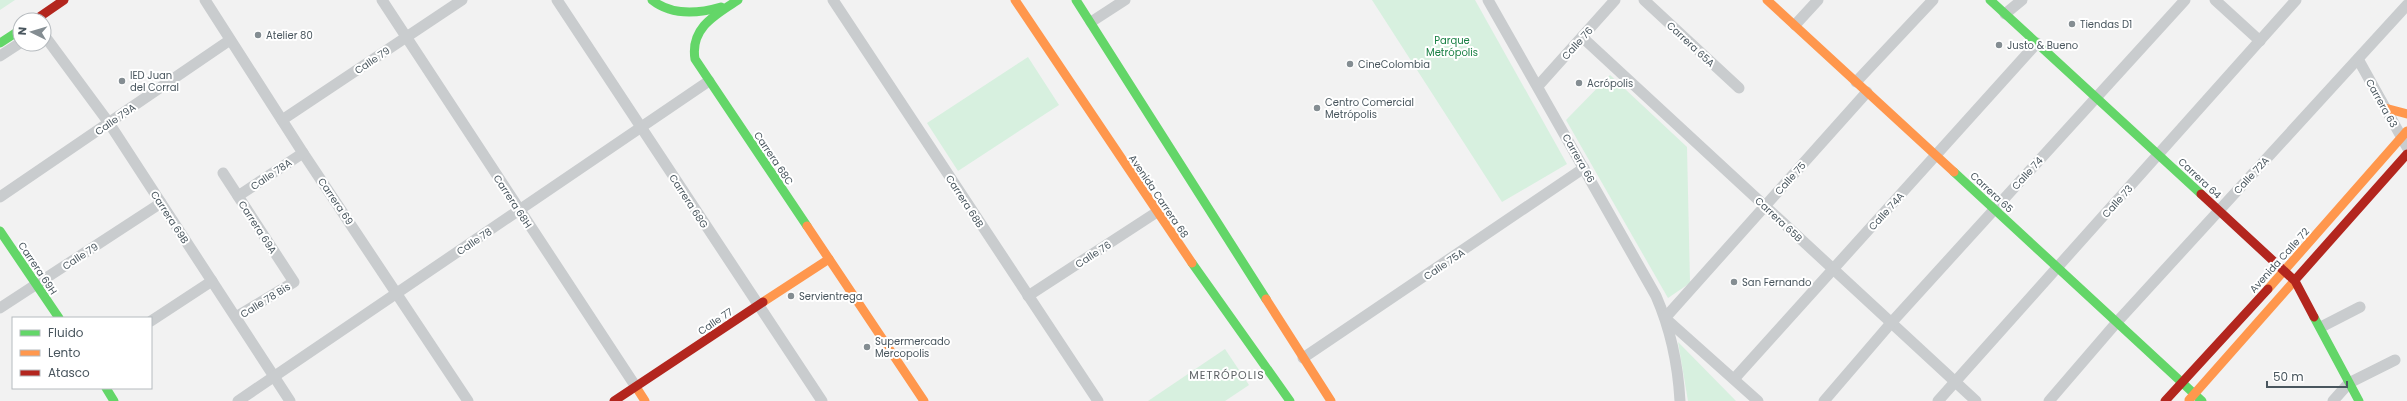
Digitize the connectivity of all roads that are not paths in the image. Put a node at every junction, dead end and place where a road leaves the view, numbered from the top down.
1 (64, 0) edge
2 (205, 0) edge
3 (382, 0) edge
4 (462, 0) edge
5 (557, 0) edge
6 (652, 0) edge
7 (833, 0) edge
8 (1014, 0) edge
9 (1076, 0) edge
10 (1125, 0) edge
11 (1488, 0) edge
12 (1615, 0) edge
13 (1644, 0) edge
14 (1767, 0) edge
15 (1818, 0) edge
16 (1933, 0) edge
17 (1990, 0) edge
18 (2022, 0) edge
19 (2185, 0) edge
20 (2215, 0) edge
21 (2296, 0) edge
22 (735, 2) edge
23 (2407, 5) edge
24 (47, 12) edge
25 (2005, 14) junction
26 (1091, 22) junction
27 (1795, 25) junction
28 (12, 35) edge
29 (406, 37) junction
30 (1582, 37) junction
31 (230, 40) junction
32 (2260, 41) junction
33 (0, 42) edge
34 (2037, 43) junction
35 (52, 46) edge
36 (12, 49) edge
37 (0, 56) edge
38 (2358, 59) junction
39 (709, 81) junction
40 (1856, 82) junction
41 (1538, 86) junction
42 (1739, 88) dead end
43 (1867, 92) junction
44 (2096, 96) junction
45 (2385, 108) junction
46 (2407, 114) edge
47 (282, 120) junction
48 (109, 123) junction
49 (641, 128) junction
50 (2405, 138) edge
51 (303, 153) junction
52 (2158, 154) junction
53 (2407, 154) edge
54 (1936, 155) junction
55 (1584, 168) junction
56 (223, 173) dead end
57 (238, 196) junction
58 (0, 197) edge
59 (161, 203) junction
60 (1765, 206) junction
61 (520, 210) junction
62 (1995, 210) junction
63 (2219, 210) junction
64 (1157, 212) junction
65 (0, 231) edge
66 (829, 259) junction
67 (2057, 268) junction
68 (1833, 270) junction
69 (2284, 271) junction
70 (212, 281) junction
71 (2295, 281) junction
72 (294, 282) joint
73 (36, 284) junction
74 (397, 293) junction
75 (1028, 296) junction
76 (758, 305) junction
77 (2360, 307) dead end
78 (0, 308) edge
79 (58, 317) edge
80 (236, 318) junction
81 (1665, 318) junction
82 (152, 320) edge
83 (2117, 322) junction
84 (1891, 323) junction
85 (2321, 327) junction
86 (1303, 358) junction
87 (2395, 360) dead end
88 (274, 376) junction
89 (1734, 379) junction
90 (1955, 382) junction
91 (2182, 383) junction
92 (2349, 384) junction
93 (636, 387) junction
94 (107, 389) edge
95 (2192, 398) edge
96 (114, 401) edge
97 (238, 401) edge
98 (290, 401) edge
99 (468, 401) edge
100 (614, 401) edge
101 (645, 401) edge
102 (822, 401) edge
103 (924, 401) edge
104 (1098, 401) edge
105 (1290, 401) edge
106 (1331, 401) edge
107 (1680, 401) edge
108 (1758, 401) edge
109 (1824, 401) edge
110 (1938, 401) edge
111 (1976, 401) edge
112 (2049, 401) edge
113 (2165, 401) edge
114 (2202, 401) edge
115 (2333, 401) edge
116 (2358, 401) edge

1 - 24 main road
2 - 31 street, Carrera 69
3 - 29 street, Carrera 68H
4 - 29 street, Calle 79
5 - 49 street, Carrera 68G
6 - 22 main road, Carrera 68C
7 - 75 street, Carrera 68B
8 - 64 main road, Avenida Carrera 68
9 - 26 main road
10 - 26 street
11 - 41 street, Carrera 66
12 - 30 street, Calle 76
13 - 42 street, Carrera 65A
14 - 27 main road, Carrera 65
15 - 27 street
16 - 40 street
17 - 25 main road, Carrera 64
18 - 25 street
19 - 44 street, Calle 74
20 - 32 street
21 - 32 street, Calle 73
22 - 39 main road, Carrera 68C
23 - 38 street, Calle 72A
25 - 34 main road, Carrera 64
26 - 86 main road
27 - 40 main road, Carrera 65
28 - 33 main road
29 - 47 street, Calle 79
29 - 61 street, Carrera 68H
30 - 41 street, Calle 76
30 - 60 street, Carrera 65B
31 - 47 street, Carrera 69
31 - 48 street, Calle 79A
32 - 52 street, Calle 73
34 - 44 main road, Carrera 64
34 - 54 street, Calle 74A
35 - 48 street, Carrera 69B
36 - 37 street
38 - 45 street, Carrera 63
38 - 63 street, Calle 72A
39 - 49 street, Calle 78
39 - 66 main road, Carrera 68C
40 - 43 main road, Carrera 65
41 - 55 street, Carrera 66
43 - 54 main road, Carrera 65
43 - 60 street, Calle 75
44 - 52 main road, Carrera 64
44 - 62 street, Calle 74
45 - 46 main road
45 - 50 street, Carrera 63
47 - 51 street, Carrera 69
48 - 58 street, Calle 79A
48 - 59 street, Carrera 69B
49 - 61 street, Calle 78
49 - 76 street, Carrera 68G
50 - 69 main road, Avenida Calle 72
51 - 57 street, Calle 78A
51 - 74 street, Carrera 69
52 - 63 main road, Carrera 64
52 - 67 street, Calle 73
53 - 71 main road
54 - 62 main road, Carrera 65
54 - 68 street, Calle 74A
55 - 81 street, Carrera 66
55 - 86 street, Calle 75A
56 - 57 street, Carrera 69A
57 - 72 street, Carrera 69A
59 - 70 street, Carrera 69B
59 - 73 street, Calle 79
60 - 68 street, Carrera 65B
60 - 81 street, Calle 75
61 - 74 street, Calle 78
61 - 93 street, Carrera 68H
62 - 67 main road, Carrera 65
62 - 84 street, Calle 74
63 - 69 main road, Carrera 64
63 - 83 street, Calle 72A
64 - 75 street, Calle 76
64 - 105 main road, Avenida Carrera 68
65 - 73 main road, Carrera 69H
66 - 76 main road, Calle 77
66 - 103 main road, Carrera 68C
67 - 83 main road, Carrera 65
67 - 90 street, Calle 73
68 - 84 street, Carrera 65B
68 - 89 street, Calle 74A
69 - 71 main road, Carrera 64
69 - 91 main road, Avenida Calle 72
70 - 80 street, Carrera 69B
70 - 82 street
71 - 85 main road, Carrera 64
71 - 95 main road
72 - 80 street, Calle 78 Bis
73 - 78 street, Calle 79
73 - 79 main road, Carrera 69H
74 - 88 street, Calle 78
74 - 99 street, Carrera 69
75 - 104 street, Carrera 68B
76 - 93 main road, Calle 77
76 - 102 street, Carrera 68G
77 - 85 street
80 - 88 street, Carrera 69B
81 - 89 street, Carrera 66
81 - 107 street, Carrera 66
83 - 91 main road, Carrera 65
83 - 112 street, Calle 72A
84 - 90 street, Carrera 65B
84 - 109 street, Calle 74
85 - 92 main road, Carrera 64
86 - 106 main road
87 - 92 street
88 - 97 street, Calle 78
88 - 98 street, Carrera 69B
89 - 108 street, Carrera 66
90 - 110 street, Calle 73
90 - 111 street, Carrera 65B
91 - 95 main road, Carrera 65
91 - 113 main road, Avenida Calle 72
92 - 115 street
92 - 116 main road, Carrera 64
93 - 100 main road, Calle 77
93 - 101 main road, Carrera 68H
94 - 96 main road
95 - 114 main road, Carrera 65

